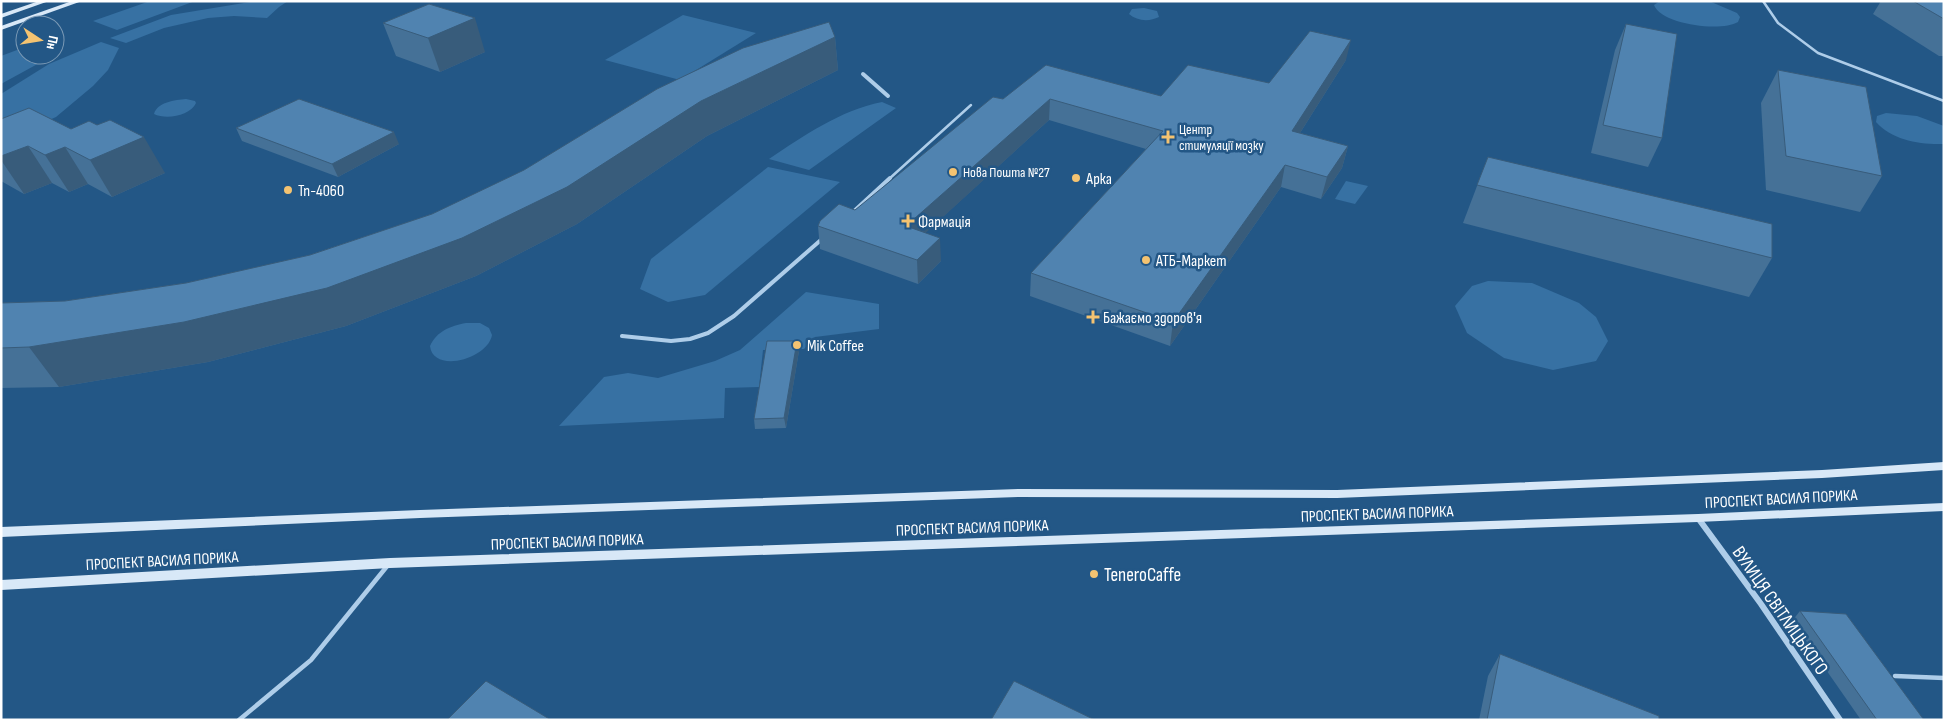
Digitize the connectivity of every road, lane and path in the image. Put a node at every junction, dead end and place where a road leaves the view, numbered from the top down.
1 (46, 1) edge
2 (79, 1) edge
3 (1763, 1) edge
4 (1, 16) edge
5 (1, 28) edge
6 (863, 74) dead end
7 (888, 96) dead end
8 (1944, 101) edge
9 (971, 105) dead end
10 (850, 214) edge
11 (828, 234) edge
12 (622, 336) dead end
13 (1944, 466) edge
14 (1944, 507) edge
15 (1698, 518) junction
16 (1, 532) edge
17 (390, 563) junction
18 (1, 585) edge
19 (1895, 676) edge
20 (1944, 678) edge
21 (239, 720) edge
22 (1840, 720) edge

1 - 4 street
2 - 5 street
3 - 8 lane
6 - 7 street
9 - 10 lane
11 - 12 lane
13 - 16 street, ПРОСПЕКТ ВАСИЛЯ ПОРИКА
14 - 15 street, ПРОСПЕКТ ВАСИЛЯ ПОРИКА
15 - 17 street, ПРОСПЕКТ ВАСИЛЯ ПОРИКА
15 - 22 street, ВУЛИЦЯ СВІТЛИЦЬКОГО
17 - 18 street, ПРОСПЕКТ ВАСИЛЯ ПОРИКА
17 - 21 lane
19 - 20 lane

